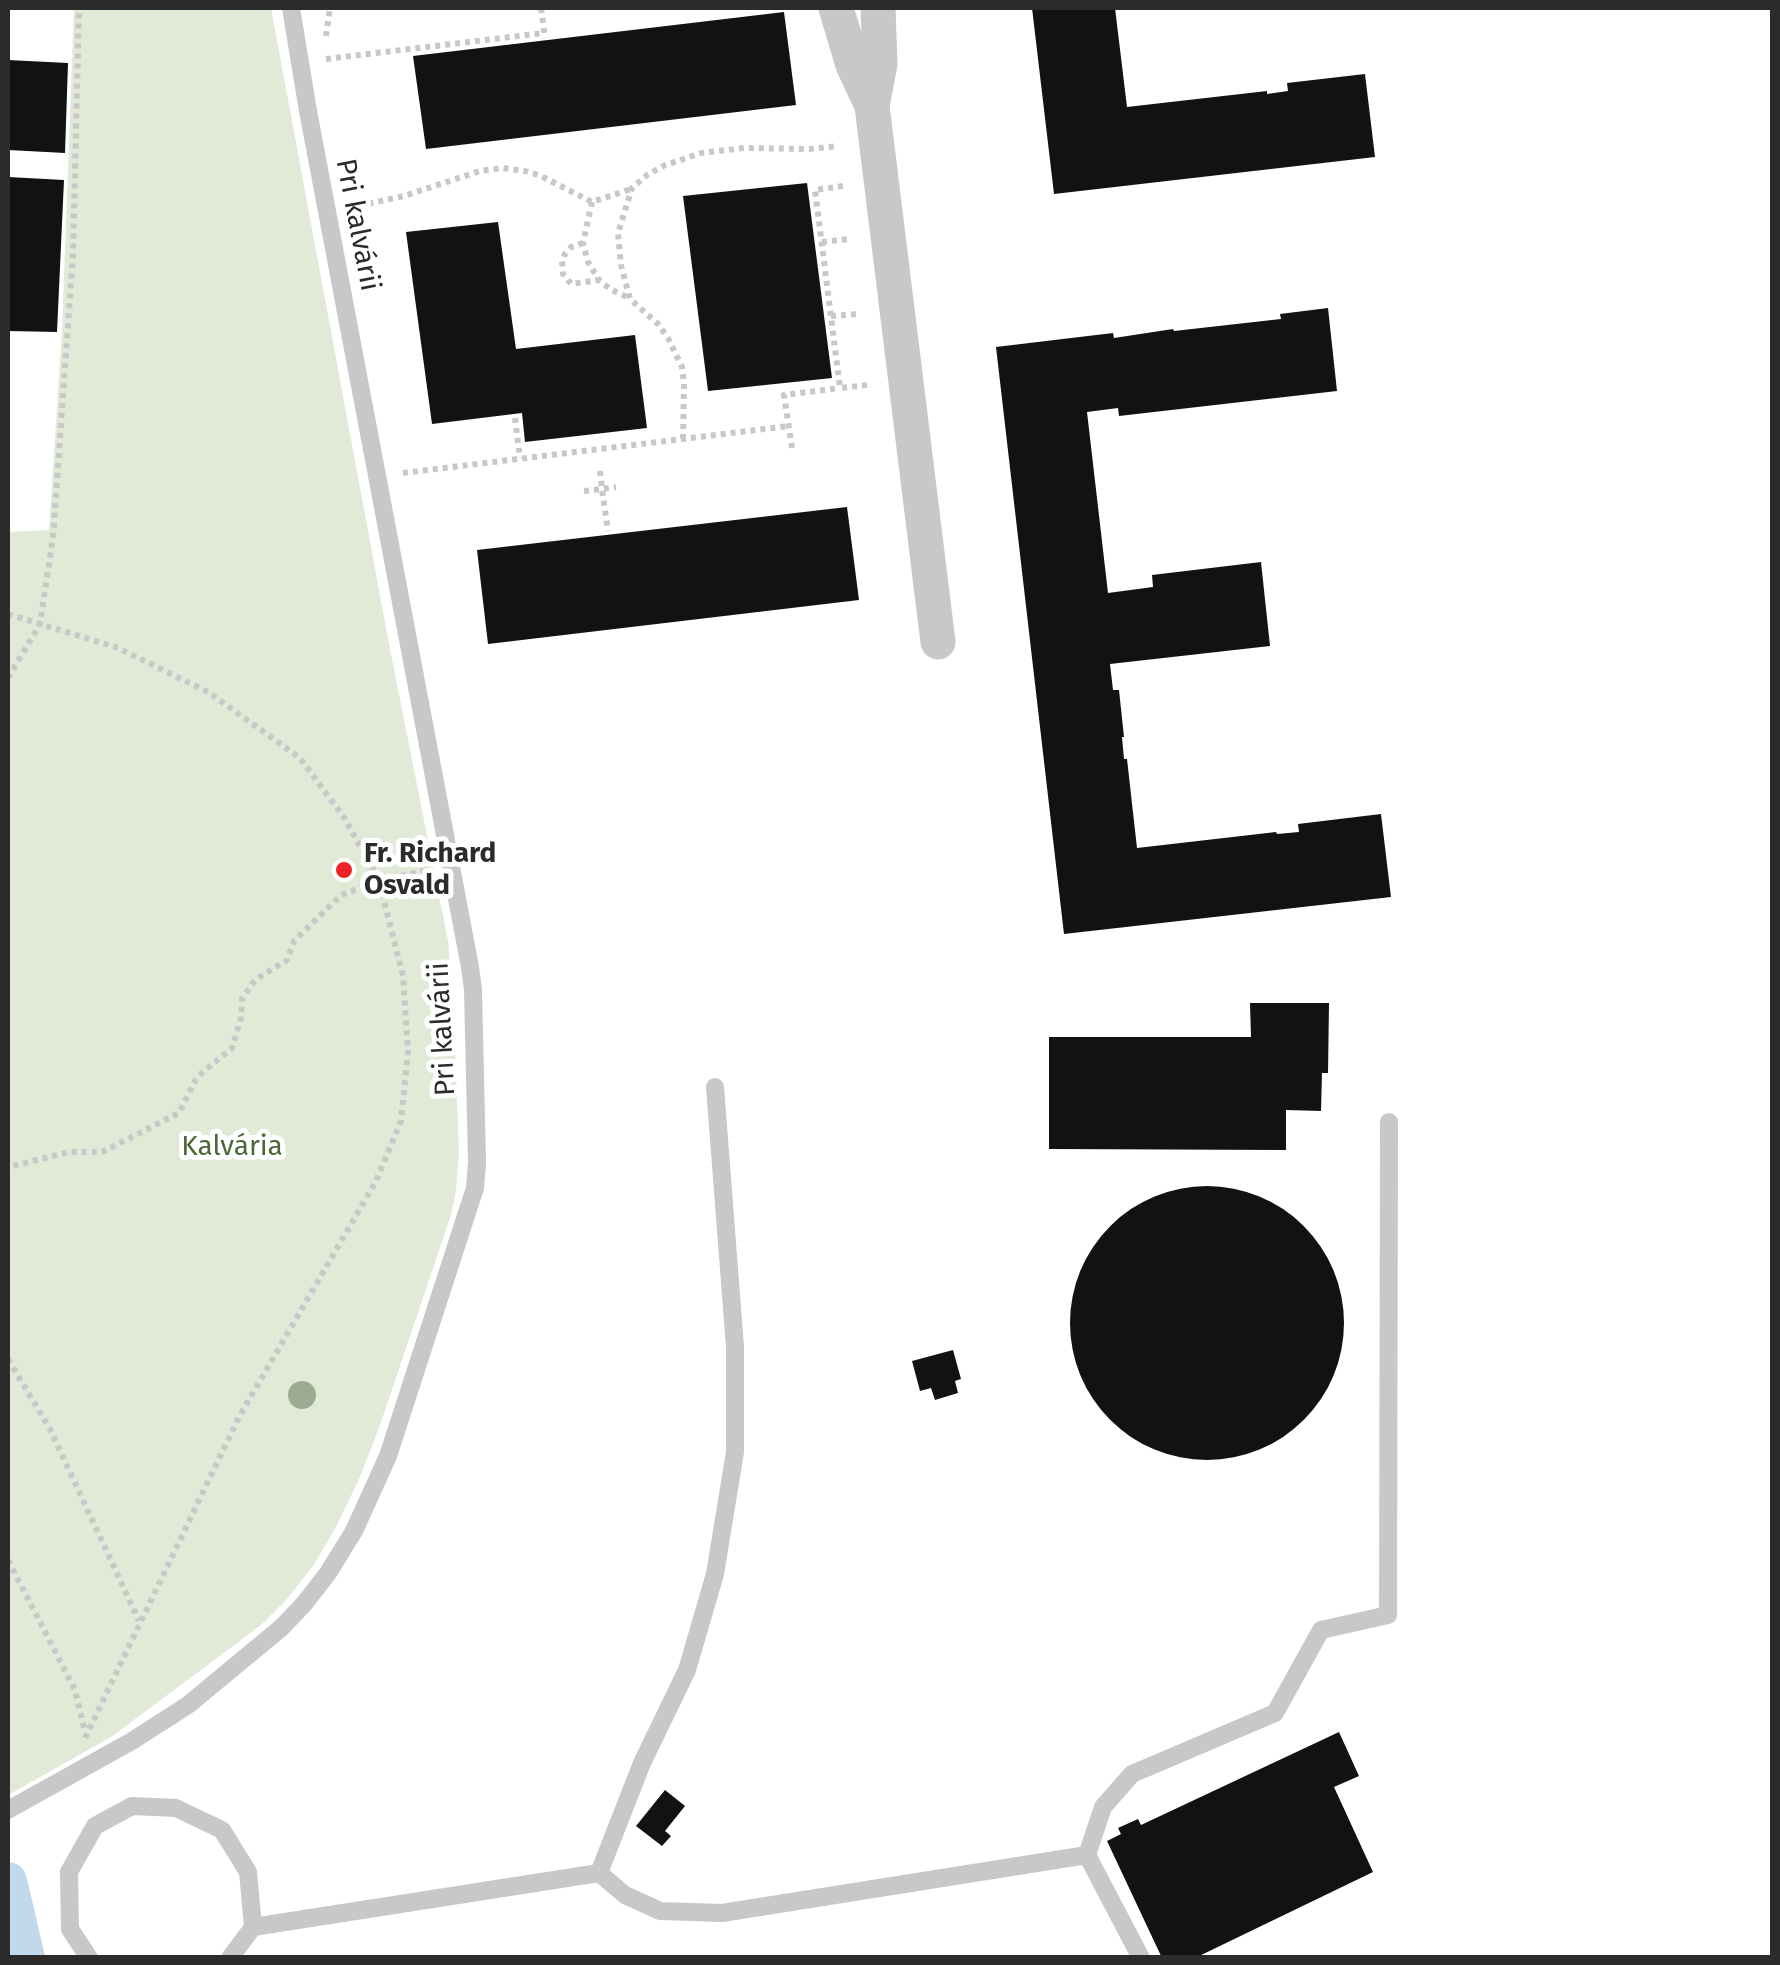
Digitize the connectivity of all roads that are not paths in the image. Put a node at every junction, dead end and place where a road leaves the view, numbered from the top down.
1 (291, 8) edge
2 (836, 8) edge
3 (878, 8) edge
4 (872, 106) junction
5 (938, 642) dead end
6 (716, 1087) dead end
7 (1389, 1122) dead end
8 (8, 1810) edge
9 (1087, 1855) junction
10 (599, 1873) junction
11 (253, 1927) junction
12 (89, 1958) edge
13 (230, 1958) edge
14 (1141, 1958) edge

1 - 8 lane, Pri kalvárii
2 - 4 street
3 - 4 street
4 - 5 street
6 - 10 lane
7 - 9 lane
9 - 10 lane
9 - 14 lane
10 - 11 lane
11 - 12 lane
11 - 13 lane

